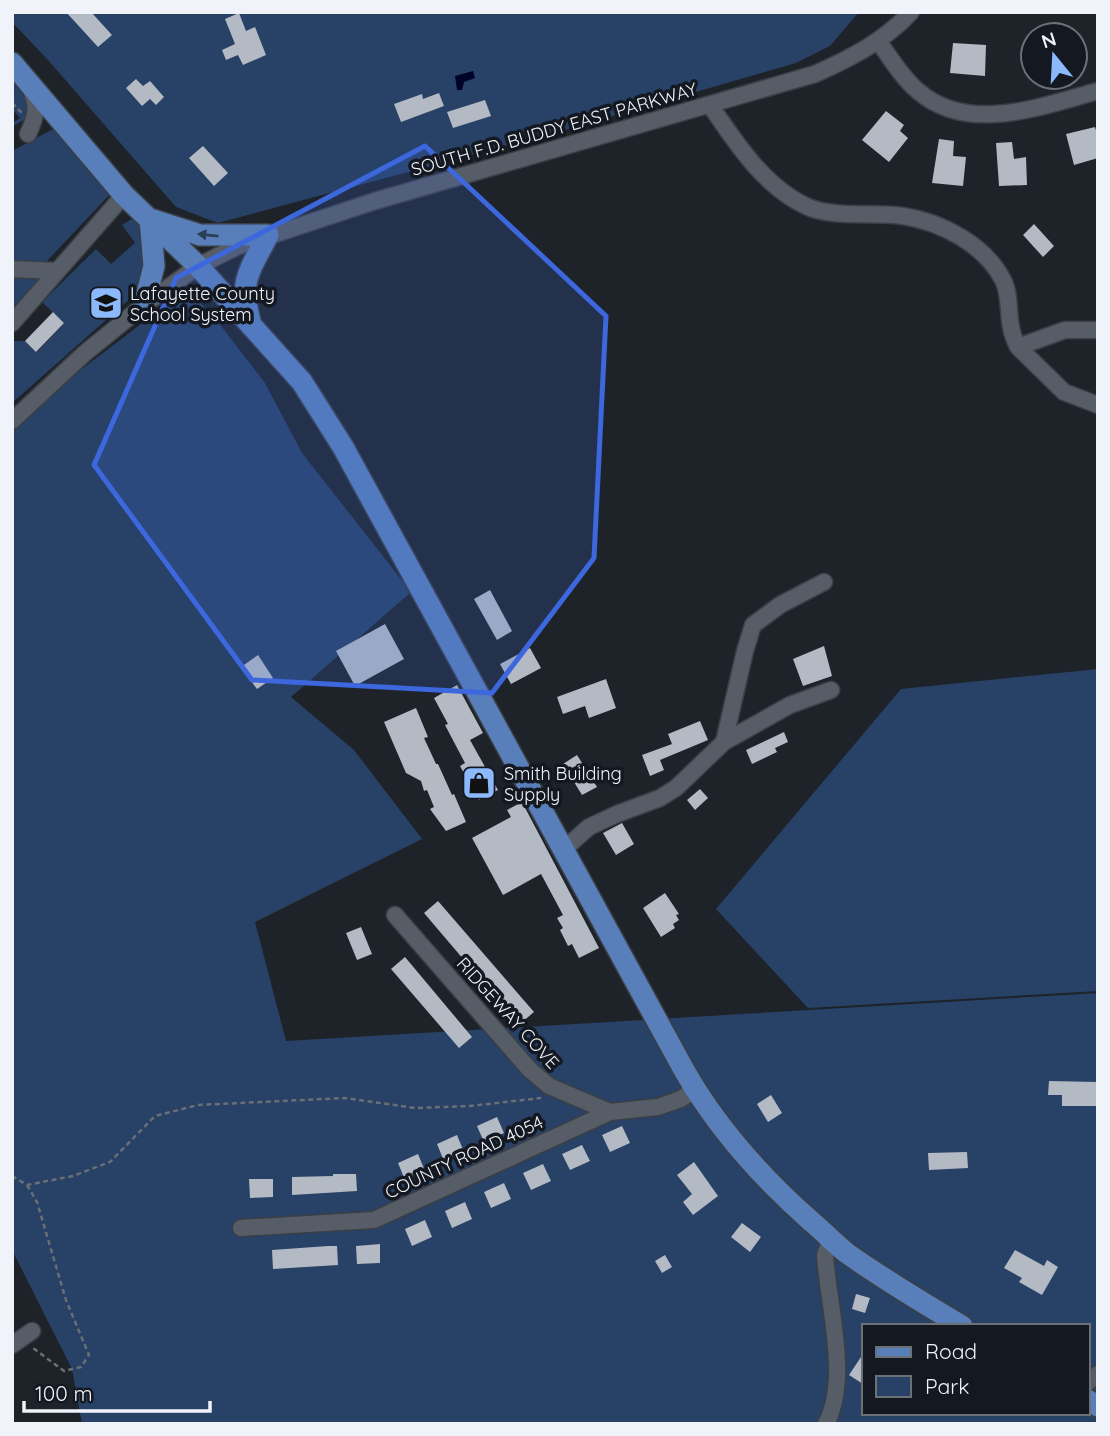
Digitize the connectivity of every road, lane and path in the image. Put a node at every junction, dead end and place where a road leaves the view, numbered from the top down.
1 (911, 12) edge
2 (878, 41) junction
3 (18, 70) edge
4 (1098, 91) edge
5 (12, 103) edge
6 (709, 105) junction
7 (56, 114) junction
8 (27, 126) junction
9 (12, 142) edge
10 (124, 195) junction
11 (150, 219) junction
12 (268, 235) junction
13 (198, 266) junction
14 (12, 269) edge
15 (57, 271) junction
16 (144, 305) junction
17 (12, 323) edge
18 (250, 324) junction
19 (1098, 330) edge
20 (1018, 347) junction
21 (1098, 405) edge
22 (12, 421) edge
23 (824, 582) dead end
24 (831, 690) dead end
25 (724, 742) junction
26 (563, 850) junction
27 (395, 915) dead end
28 (695, 1089) junction
29 (568, 1094) junction
30 (610, 1112) junction
31 (12, 1176) edge
32 (27, 1185) junction
33 (241, 1228) dead end
34 (831, 1239) junction
35 (959, 1324) edge
36 (22, 1338) edge
37 (826, 1424) edge

1 - 2 street, SOUTH F.D. BUDDY EAST PARKWAY
2 - 4 street
2 - 6 street, SOUTH F.D. BUDDY EAST PARKWAY
3 - 7 main road
3 - 8 street
5 - 8 path
6 - 12 street, SOUTH F.D. BUDDY EAST PARKWAY
6 - 20 street
7 - 8 street
7 - 10 main road
8 - 9 street
10 - 11 main road
10 - 15 street
12 -> 11 main road
11 - 13 main road
11 - 16 main road
12 - 13 street, SOUTH F.D. BUDDY EAST PARKWAY
12 - 18 main road
13 - 16 street, SOUTH F.D. BUDDY EAST PARKWAY
13 - 18 main road
14 - 15 street
15 - 17 street
16 - 22 street, SOUTH F.D. BUDDY EAST PARKWAY
18 - 26 main road
19 - 20 street
20 - 21 street
23 - 25 street
24 - 25 street
25 - 26 street
26 - 28 main road
27 - 29 street, RIDGEWAY COVE
28 - 30 street, COUNTY ROAD 4054
28 - 34 main road
29 - 30 street, RIDGEWAY COVE
29 - 32 path
30 - 33 street, COUNTY ROAD 4054
31 - 32 path
32 - 36 path
34 - 35 main road
34 - 37 street

